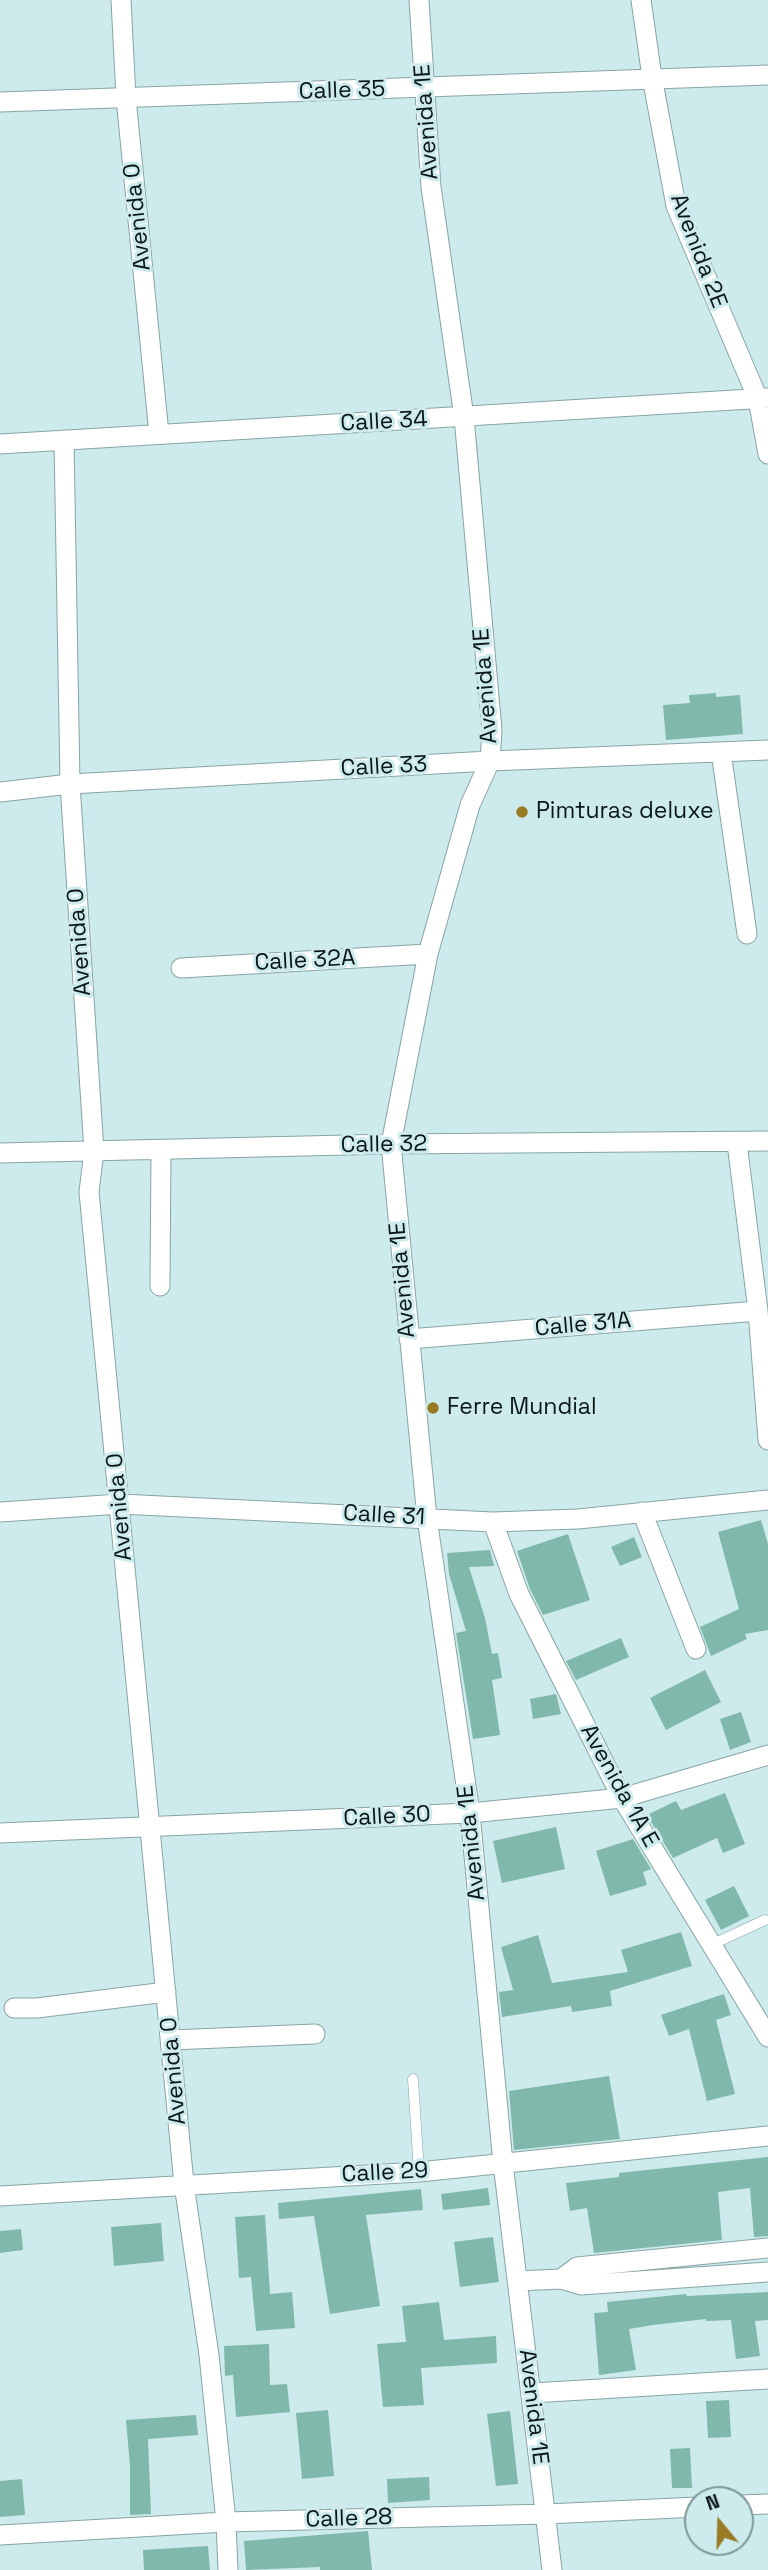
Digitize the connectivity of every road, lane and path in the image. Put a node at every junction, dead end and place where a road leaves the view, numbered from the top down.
1 (121, 0) edge
2 (419, 0) edge
3 (641, 0) edge
4 (768, 75) edge
5 (652, 77) junction
6 (425, 88) junction
7 (126, 97) junction
8 (0, 102) edge
9 (763, 398) edge
10 (464, 417) junction
11 (159, 434) junction
12 (64, 440) junction
13 (0, 444) edge
14 (768, 454) edge
15 (768, 750) edge
16 (721, 752) junction
17 (490, 761) junction
18 (70, 784) junction
19 (0, 792) edge
20 (747, 934) dead end
21 (428, 954) junction
22 (181, 968) dead end
23 (768, 1141) edge
24 (737, 1143) junction
25 (391, 1144) junction
26 (161, 1150) junction
27 (94, 1151) junction
28 (0, 1153) edge
29 (160, 1286) dead end
30 (758, 1311) junction
31 (409, 1339) junction
32 (768, 1440) edge
33 (768, 1500) edge
34 (120, 1504) junction
35 (0, 1512) edge
36 (642, 1512) junction
37 (427, 1518) junction
38 (493, 1522) junction
39 (696, 1649) dead end
40 (768, 1755) edge
41 (622, 1797) junction
42 (470, 1813) junction
43 (148, 1828) junction
44 (0, 1833) edge
45 (765, 1920) dead end
46 (710, 1945) junction
47 (166, 1992) junction
48 (14, 2008) dead end
49 (315, 2034) dead end
50 (767, 2034) edge
51 (171, 2040) junction
52 (414, 2079) dead end
53 (768, 2136) edge
54 (503, 2163) junction
55 (419, 2172) junction
56 (184, 2184) junction
57 (0, 2196) edge
58 (768, 2248) edge
59 (768, 2272) edge
60 (561, 2279) junction
61 (517, 2281) junction
62 (768, 2379) edge
63 (532, 2393) junction
64 (684, 2508) edge
65 (546, 2514) junction
66 (226, 2522) junction
67 (0, 2535) edge
68 (228, 2570) edge
69 (552, 2570) edge

1 - 7 street, Avenida 0
2 - 6 street, Avenida 1E
3 - 5 street, Avenida 2E
4 - 5 street, Calle 35
5 - 6 street, Calle 35
5 - 9 street, Avenida 2E
6 - 7 street, Calle 35
6 - 10 street, Avenida 1E
7 - 8 street, Calle 35
7 - 11 street, Avenida 0
9 - 10 street, Calle 34
9 - 14 street, Avenida 2E
10 - 11 street, Calle 34
10 - 17 street, Avenida 1E
11 - 12 street, Calle 34
12 - 13 street, Calle 34
12 - 18 street, Avenida 0
15 - 16 street, Calle 33
16 - 17 street, Calle 33
16 - 20 street
17 - 18 street, Calle 33
17 - 21 street, Avenida 1E
18 - 19 street, Calle 33
18 - 27 street, Avenida 0
21 - 22 street, Calle 32A
21 - 25 street, Avenida 1E
23 - 24 street, Calle 32
24 - 25 street, Calle 32
24 - 30 street
25 - 26 street, Calle 32
25 - 31 street, Avenida 1E
26 - 27 street, Calle 32
26 - 29 street
27 - 28 street, Calle 32
27 - 34 street, Avenida 0
30 - 31 street, Calle 31A
30 - 32 street
31 - 37 street, Avenida 1E
33 - 36 street, Calle 31
34 - 35 street, Calle 31
34 - 37 street, Calle 31
34 - 43 street, Avenida 0
36 - 38 street, Calle 31
36 - 39 street
37 - 38 street, Calle 31
37 - 42 street, Avenida 1E
38 - 41 street, Avenida 1A E
40 - 41 street, Calle 30
41 - 42 street, Calle 30
41 - 46 street, Avenida 1A E
42 - 43 street, Calle 30
42 - 54 street, Avenida 1E
43 - 44 street, Calle 30
43 - 47 street, Avenida 0
45 - 46 lane
46 - 50 street, Avenida 1A E
47 - 48 street
47 - 51 street, Avenida 0
49 - 51 street
51 - 56 street, Avenida 0
52 - 55 lane
53 - 54 street, Calle 29
54 - 55 street, Calle 29
54 - 61 street, Avenida 1E
55 - 56 street, Calle 29
56 - 57 street, Calle 29
56 - 66 street, Avenida 0
58 - 60 street
59 - 60 street
60 - 61 street
61 - 63 street, Avenida 1E
62 - 63 street
63 - 65 street, Avenida 1E
64 - 65 street, Calle 28
65 - 66 street, Calle 28
65 - 69 street, Avenida 1E
66 - 67 street, Calle 28
66 - 68 street, Avenida 0

